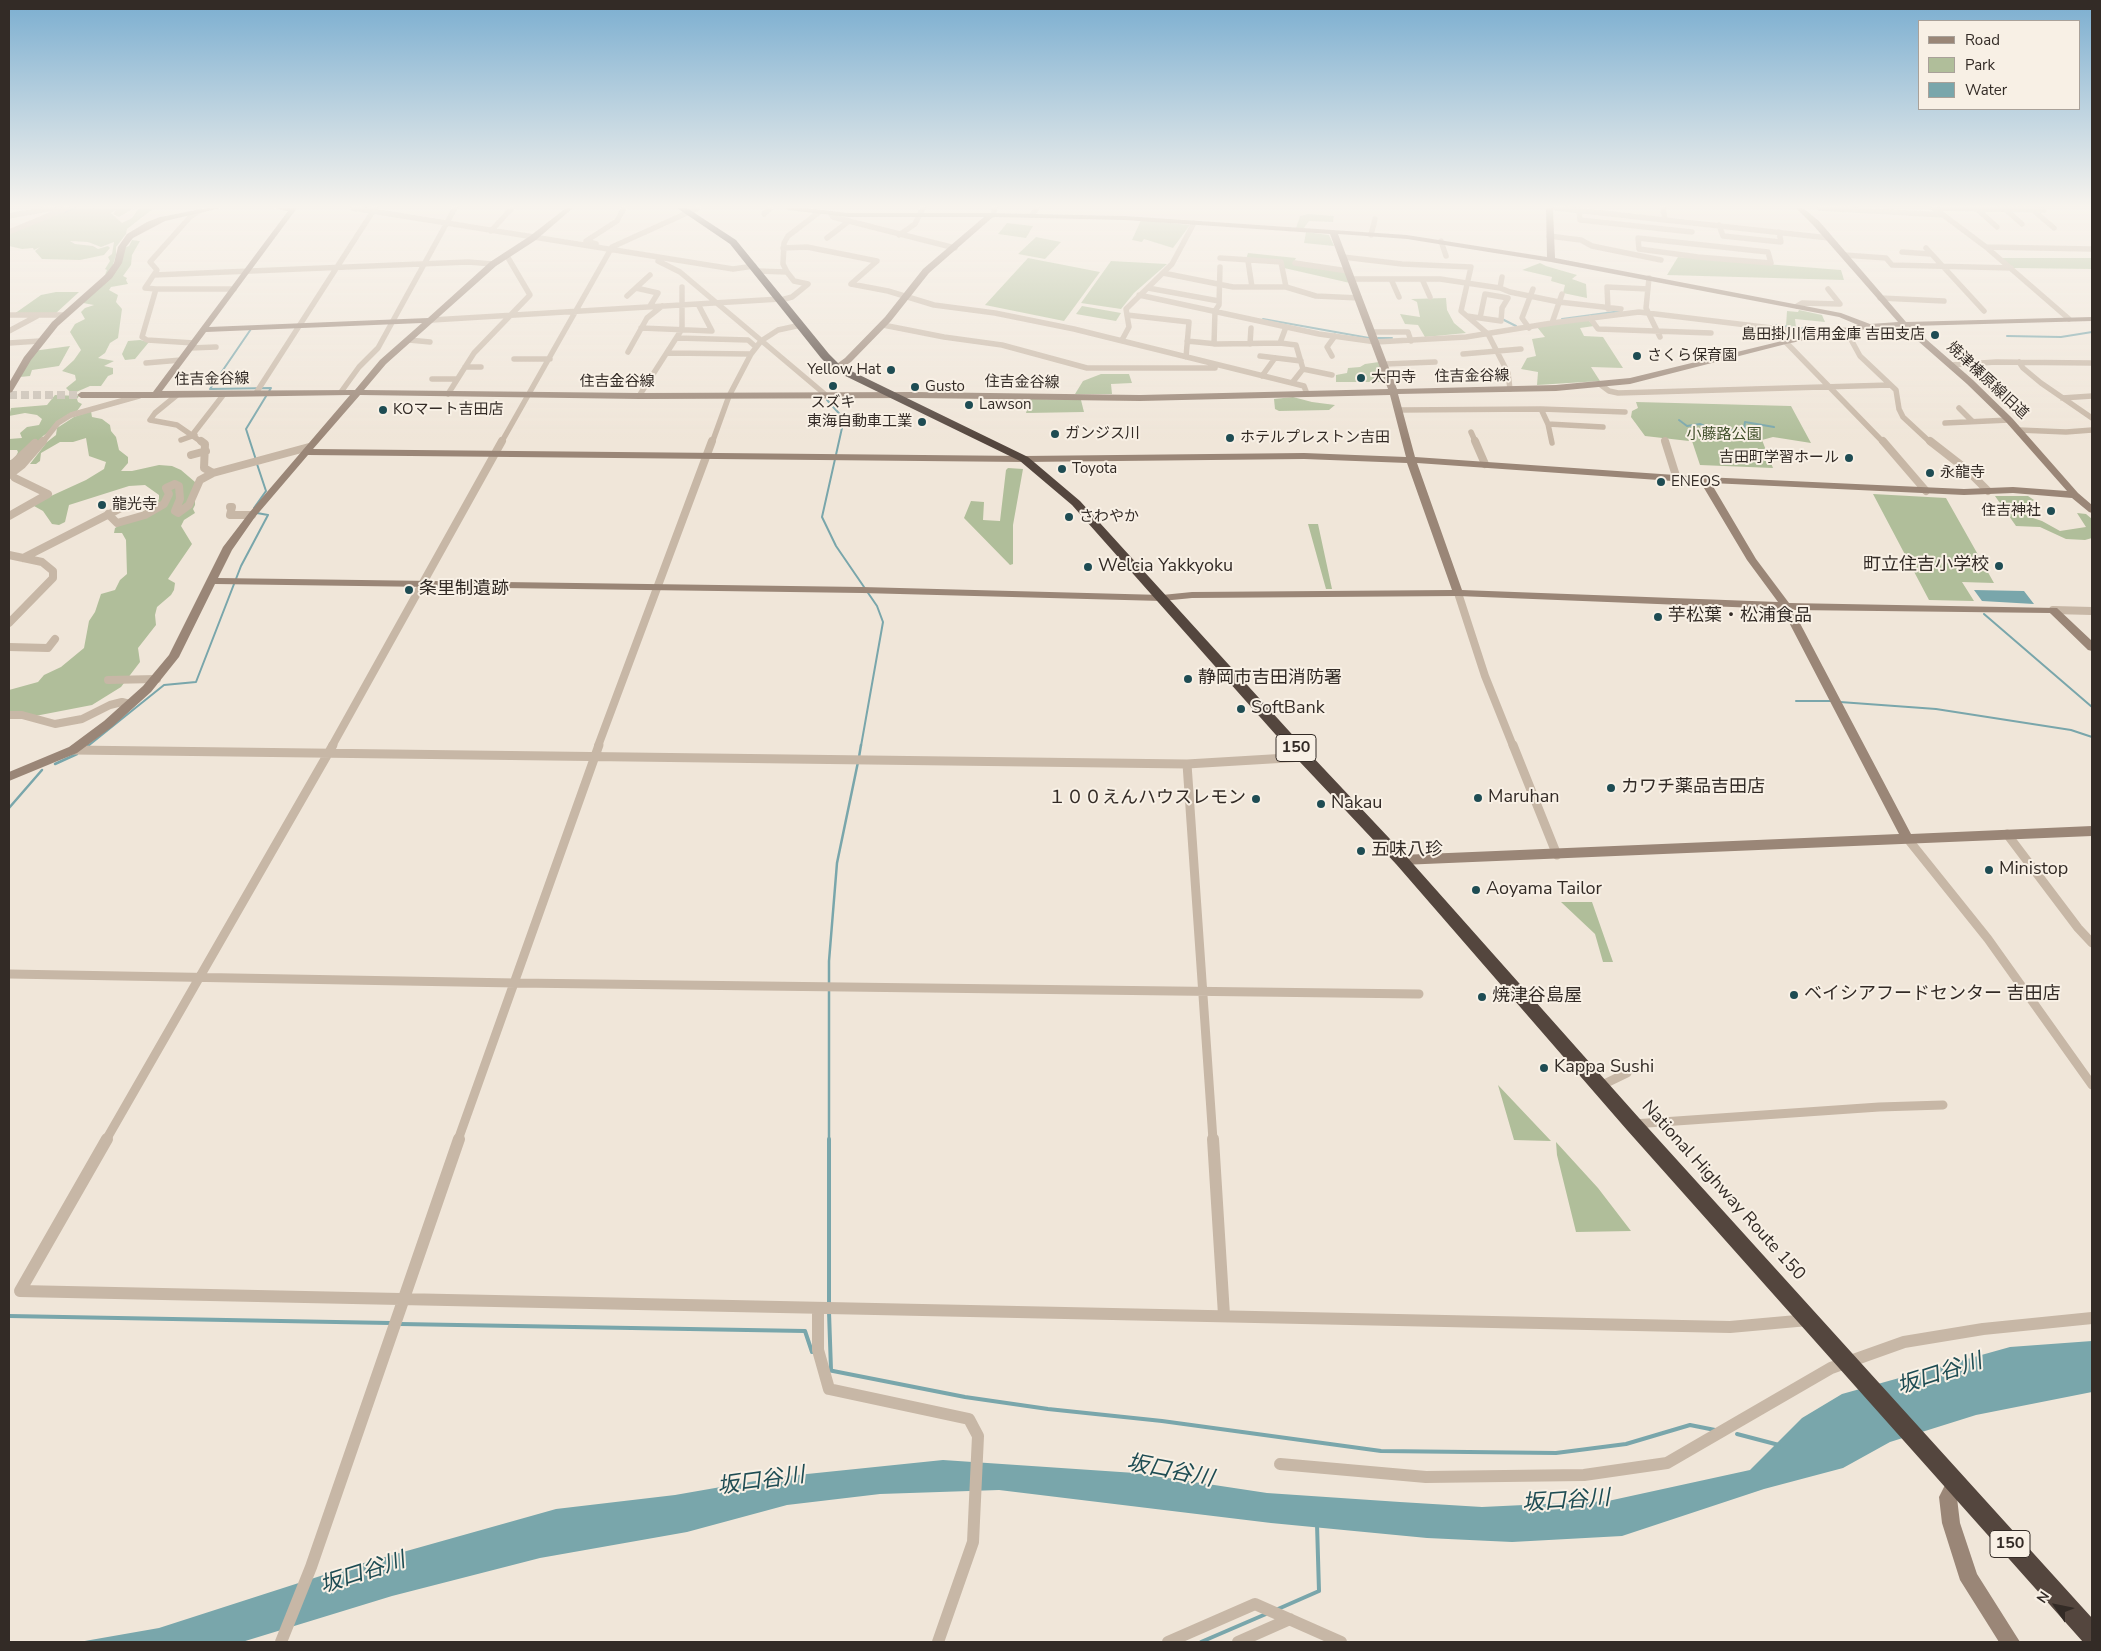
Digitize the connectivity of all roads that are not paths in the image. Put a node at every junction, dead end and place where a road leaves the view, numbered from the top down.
1 (99, 285) edge
2 (147, 285) edge
3 (237, 285) edge
4 (326, 285) edge
5 (412, 285) edge
6 (470, 285) edge
7 (524, 285) edge
8 (591, 285) edge
9 (639, 285) edge
10 (694, 285) edge
11 (770, 285) edge
12 (807, 285) edge
13 (856, 285) edge
14 (914, 285) edge
15 (1151, 285) edge
16 (1219, 285) joint
17 (1354, 285) edge
18 (1394, 285) edge
19 (1425, 285) edge
20 (1468, 285) edge
21 (1476, 285) edge
22 (1501, 285) edge
23 (1648, 285) edge
24 (1686, 285) edge
25 (1869, 285) edge
26 (1959, 285) edge
27 (2032, 285) edge
28 (682, 287) dead end
29 (1252, 287) joint
30 (1286, 287) joint
31 (636, 288) junction
32 (1148, 288) junction
33 (1500, 288) junction
34 (156, 289) junction
35 (234, 289) junction
36 (1533, 289) dead end
37 (1648, 289) junction
38 (1828, 289) dead end
39 (1562, 294) dead end
40 (1139, 295) junction
41 (627, 296) dead end
42 (905, 296) junction
43 (1530, 296) junction
44 (1399, 297) dead end
45 (1430, 297) dead end
46 (1359, 298) junction
47 (1880, 298) junction
48 (781, 299) junction
49 (1219, 301) junction
50 (1944, 301) dead end
51 (1559, 302) junction
52 (682, 304) junction
53 (698, 304) junction
54 (716, 304) junction
55 (650, 306) junction
56 (662, 306) junction
57 (1797, 306) junction
58 (1608, 309) junction
59 (1216, 310) junction
60 (1646, 310) junction
61 (578, 311) junction
62 (1984, 311) dead end
63 (1838, 314) junction
64 (9, 315) edge
65 (39, 315) junction
66 (1127, 315) junction
67 (64, 316) junction
68 (511, 316) junction
69 (1466, 316) junction
70 (1480, 318) junction
71 (1590, 318) junction
72 (1702, 319) junction
73 (2074, 319) junction
74 (2092, 319) edge
75 (432, 320) junction
76 (1553, 321) junction
77 (392, 322) junction
78 (1904, 324) junction
79 (801, 325) junction
80 (883, 325) junction
81 (299, 326) junction
82 (1286, 326) junction
83 (1527, 326) junction
84 (1867, 326) junction
85 (2092, 327) edge
86 (641, 328) junction
87 (1251, 328) dead end
88 (1772, 328) junction
89 (1854, 328) junction
90 (682, 329) junction
91 (204, 330) junction
92 (1843, 330) junction
93 (9, 331) edge
94 (1656, 331) junction
95 (1372, 332) junction
96 (1710, 333) junction
97 (1488, 334) junction
98 (1822, 334) junction
99 (1335, 336) junction
100 (1660, 337) dead end
101 (677, 338) junction
102 (40, 340) junction
103 (409, 340) junction
104 (1122, 340) junction
105 (1411, 340) junction
106 (1715, 340) dead end
107 (761, 341) junction
108 (1187, 341) junction
109 (9, 342) edge
110 (430, 342) dead end
111 (1376, 342) junction
112 (1786, 342) junction
113 (1280, 343) junction
114 (1214, 344) junction
115 (1250, 344) junction
116 (192, 345) junction
117 (216, 347) dead end
118 (756, 347) junction
119 (377, 349) junction
120 (1521, 349) dead end
121 (628, 352) dead end
122 (1496, 352) junction
123 (668, 353) junction
124 (751, 354) junction
125 (1463, 354) dead end
126 (390, 356) junction
127 (1260, 356) dead end
128 (1332, 356) dead end
129 (1186, 357) junction
130 (514, 358) dead end
131 (1275, 358) junction
132 (550, 359) junction
133 (181, 360) junction
134 (1301, 361) junction
135 (1435, 362) dead end
136 (2019, 362) junction
137 (146, 363) dead end
138 (2092, 363) edge
139 (1385, 364) junction
140 (1950, 365) junction
141 (465, 366) junction
142 (481, 367) dead end
143 (837, 368) junction
144 (1303, 368) junction
145 (1233, 369) junction
146 (1332, 375) dead end
147 (1262, 376) junction
148 (432, 379) dead end
149 (457, 379) junction
150 (1292, 383) junction
151 (1601, 385) junction
152 (1890, 385) junction
153 (1828, 387) junction
154 (1510, 389) junction
155 (9, 390) edge
156 (262, 391) junction
157 (341, 392) junction
158 (358, 392) junction
159 (1394, 392) junction
160 (224, 394) junction
161 (448, 394) junction
162 (1307, 394) junction
163 (81, 395) tunnel mouth
164 (144, 395) junction
165 (155, 395) junction
166 (177, 395) junction
167 (528, 395) junction
168 (639, 396) junction
169 (729, 396) junction
170 (827, 396) junction
171 (892, 396) junction
172 (2092, 396) edge
173 (2062, 398) junction
174 (1959, 408) dead end
175 (1540, 409) junction
176 (1399, 410) junction
177 (1625, 412) dead end
178 (2092, 418) edge
179 (2009, 420) junction
180 (1972, 421) junction
181 (1945, 423) dead end
182 (1548, 424) junction
183 (1603, 427) dead end
184 (2019, 430) junction
185 (2092, 430) edge
186 (53, 431) junction
187 (1471, 432) dead end
188 (194, 435) junction
189 (181, 440) dead end
190 (1665, 440) dead end
191 (1552, 443) dead end
192 (307, 449) junction
193 (206, 451) junction
194 (192, 454) dead end
195 (495, 455) junction
196 (707, 457) junction
197 (1024, 459) junction
198 (1411, 460) junction
199 (1485, 464) junction
200 (9, 465) edge
201 (213, 473) junction
202 (12, 476) edge
203 (1677, 478) junction
204 (1704, 480) junction
205 (1926, 491) junction
206 (1988, 491) junction
207 (2075, 495) junction
208 (129, 504) dead end
209 (230, 507) dead end
210 (2092, 510) edge
211 (254, 513) junction
212 (108, 514) junction
213 (9, 516) edge
214 (9, 555) edge
215 (23, 558) junction
216 (210, 582) junction
217 (421, 584) junction
218 (656, 587) junction
219 (1458, 593) junction
220 (1162, 598) junction
221 (1786, 606) junction
222 (2053, 610) junction
223 (2092, 611) edge
224 (9, 623) edge
225 (56, 639) dead end
226 (9, 647) edge
227 (2092, 647) edge
228 (156, 679) junction
229 (108, 680) dead end
230 (130, 704) junction
231 (9, 715) edge
232 (78, 750) junction
233 (329, 752) junction
234 (1304, 757) junction
235 (594, 758) junction
236 (1187, 764) junction
237 (9, 777) edge
238 (2092, 831) edge
239 (2007, 834) junction
240 (1907, 838) junction
241 (1557, 854) junction
242 (1401, 860) junction
243 (2092, 943) edge
244 (9, 974) edge
245 (200, 976) junction
246 (516, 983) junction
247 (1204, 992) junction
248 (1419, 994) dead end
249 (1627, 1073) dead end
250 (2092, 1085) edge
251 (1600, 1086) junction
252 (1943, 1105) dead end
253 (1633, 1124) junction
254 (402, 1299) junction
255 (820, 1308) junction
256 (1224, 1315) junction
257 (2092, 1318) edge
258 (1808, 1320) junction
259 (821, 1362) joint
260 (1849, 1364) junction
261 (826, 1379) joint
262 (978, 1436) joint
263 (1280, 1464) dead end
264 (1955, 1483) junction
265 (311, 1567) joint
266 (1287, 1618) junction
267 (2092, 1635) edge
268 (281, 1642) edge
269 (938, 1642) edge
270 (1168, 1642) edge
271 (1238, 1642) edge
272 (1341, 1642) edge
273 (2010, 1642) edge

1 - 67 street
2 - 34 street
3 - 35 street
4 - 81 street
5 - 77 street
6 - 75 street
7 - 68 street
8 - 61 street
9 - 31 street
10 - 54 street
11 - 48 highway, National Highway Route 150 / 150
12 - 48 street
13 - 42 street
14 - 42 street
15 - 32 street
16 - 29 street
16 - 49 street
17 - 46 street
18 - 44 street
19 - 45 street
20 - 69 street
21 - 33 street
22 - 33 street
23 - 37 street
24 - 57 street, 住吉金谷線
25 - 47 street, 焼津榛原線旧道
26 - 62 street
27 - 73 street
28 - 52 street
29 - 30 street
30 - 46 street
31 - 41 street
31 - 55 street
32 - 40 street
32 - 49 street
33 - 43 street
34 - 35 street
34 - 116 street
35 - 91 street
36 - 43 street
37 - 58 street
37 - 60 street
38 - 57 street
39 - 51 street
40 - 59 street
40 - 66 street
42 - 80 street
42 - 104 street
43 - 51 street
43 - 83 street
46 - 95 street
47 - 50 street
47 - 78 street, 焼津榛原線旧道
48 - 54 street
48 - 79 highway, National Highway Route 150 / 150
49 - 59 street
51 - 58 street
51 - 76 street
52 - 53 street
52 - 56 street
52 - 90 street
53 - 54 street
53 - 90 street
54 - 107 street
55 - 56 street
55 - 61 street
56 - 86 street
57 - 63 street, 住吉金谷線
58 - 60 street
59 - 82 street
59 - 114 street
60 - 71 street
60 - 72 street
60 - 94 street
61 - 68 street
61 - 132 street
63 - 84 street, 住吉金谷線
63 - 89 street
64 - 65 street
65 - 67 street
65 - 93 street
66 - 104 street
66 - 108 street
67 - 102 street
68 - 75 street
68 - 141 street
69 - 70 street
69 - 97 street
70 - 70 street
71 - 76 street
71 - 94 street
72 - 88 street
72 - 96 street
73 - 74 street, 住吉金谷線
73 - 78 street, 住吉金谷線
73 - 85 street
75 - 77 street
75 - 103 street
76 - 83 street
77 - 81 street
77 - 119 street
78 - 84 street, 住吉金谷線
78 - 140 street, 焼津榛原線旧道
79 - 107 street
79 - 143 highway, National Highway Route 150 / 150
80 - 143 street
80 - 145 street
81 - 91 street
81 - 156 street
82 - 99 street
82 - 113 street
83 - 97 street
84 - 89 street, 住吉金谷線
86 - 90 street
86 - 121 street
87 - 115 street
88 - 98 street
88 - 112 street
89 - 92 street, 住吉金谷線
90 - 101 street
91 - 116 street
92 - 98 street, 住吉金谷線
92 - 152 street
94 - 96 street
94 - 100 street
95 - 105 street
95 - 111 street
96 - 106 street
97 - 105 street
97 - 122 street
98 - 112 street, 住吉金谷線
99 - 111 street
99 - 128 street
101 - 118 street
101 - 123 street
102 - 109 street
102 - 155 street
103 - 110 street
103 - 126 street
104 - 129 street
105 - 111 street
107 - 118 street
107 - 170 street
108 - 114 street
108 - 129 street
111 - 139 street
112 - 151 street, 住吉金谷線
112 - 153 street
113 - 115 street
113 - 134 street
114 - 115 street
116 - 117 street
116 - 133 street
118 - 124 street
119 - 126 street
119 - 157 street
120 - 122 street
122 - 125 street
122 - 154 street
123 - 124 street
123 - 168 street
124 - 169 street
126 - 158 street
127 - 131 street
129 - 145 street
130 - 132 street
131 - 134 street
131 - 147 street
132 - 167 street
133 - 137 street
133 - 165 street
134 - 144 street
135 - 139 street
136 - 138 street
136 - 140 street
136 - 173 street
139 - 159 street
140 - 179 street, 焼津榛原線旧道
141 - 142 street
141 - 149 street
143 - 171 highway, National Highway Route 150 / 150
144 - 146 street
144 - 150 street
145 - 147 street
147 - 150 street
148 - 149 street
149 - 161 street
150 - 162 street
151 - 153 street
151 - 154 street, 住吉金谷線
152 - 153 street
152 - 206 street
153 - 205 street
154 - 159 street, 住吉金谷線
156 - 157 street, 住吉金谷線
156 - 160 street, 住吉金谷線
157 - 158 street, 住吉金谷線
158 - 161 street, 住吉金谷線
158 - 192 street
159 - 162 street, 住吉金谷線
159 - 176 street
160 - 166 street, 住吉金谷線
160 - 188 street
161 - 167 street, 住吉金谷線
162 - 171 street, 住吉金谷線
163 - 164 street, 住吉金谷線
164 - 165 street, 住吉金谷線
164 - 186 street
165 - 166 street, 住吉金谷線
166 - 188 street
167 - 168 street, 住吉金谷線
167 - 195 street
168 - 169 street, 住吉金谷線
169 - 170 street, 住吉金谷線
169 - 196 street
170 - 171 street, 住吉金谷線
171 - 197 highway, National Highway Route 150 / 150
172 - 173 street
173 - 178 street
174 - 180 street
175 - 176 street
175 - 177 street
175 - 182 street
176 - 198 street
179 - 180 street
179 - 184 street, 焼津榛原線旧道
180 - 181 street
182 - 183 street
182 - 191 street
184 - 185 street
184 - 207 street, 焼津榛原線旧道
186 - 200 street
186 - 202 street
187 - 199 street
188 - 189 street
188 - 193 street
190 - 203 street
192 - 195 street
192 - 201 street
192 - 211 street
193 - 194 street
193 - 201 street
195 - 196 street
195 - 217 street
196 - 197 street
196 - 218 street
197 - 198 street
197 - 220 highway, National Highway Route 150 / 150
198 - 199 street
198 - 219 street
199 - 203 street
201 - 212 street
202 - 213 street
203 - 204 street
204 - 205 street
204 - 221 street
205 - 206 street
206 - 207 street
207 - 210 street, 焼津榛原線旧道
208 - 212 street
209 - 211 street
211 - 216 street
212 - 215 street
214 - 215 street
215 - 224 street
216 - 217 street
216 - 228 street
217 - 218 street
217 - 233 street
218 - 220 street
218 - 235 street
219 - 220 street
219 - 221 street
219 - 241 street
220 - 234 highway, National Highway Route 150 / 150
221 - 222 street
221 - 240 street
222 - 223 street
222 - 227 street
225 - 226 street
228 - 229 street
228 - 230 street
230 - 231 street
230 - 232 street
232 - 233 street
232 - 237 street
233 - 235 street
233 - 245 street
234 - 236 street
234 - 242 highway, National Highway Route 150 / 150
235 - 236 street
235 - 246 street
236 - 247 street
238 - 239 street
239 - 240 street
239 - 243 street
240 - 241 street
240 - 250 street
241 - 242 street
242 - 251 highway, National Highway Route 150 / 150
244 - 245 street
245 - 246 street
245 - 254 street
246 - 247 street
246 - 254 street
247 - 248 street
247 - 256 street
249 - 251 street
251 - 253 highway, National Highway Route 150 / 150
252 - 253 street
253 - 258 highway, National Highway Route 150 / 150
254 - 255 street
254 - 265 street
255 - 256 street
255 - 259 street
256 - 258 street
257 - 260 street
258 - 260 highway, National Highway Route 150 / 150
259 - 261 street
260 - 263 street
260 - 264 highway, National Highway Route 150 / 150
261 - 262 street
262 - 269 street
264 - 267 highway, National Highway Route 150 / 150
264 - 273 street
265 - 268 street
266 - 270 street
266 - 271 street
266 - 272 street

